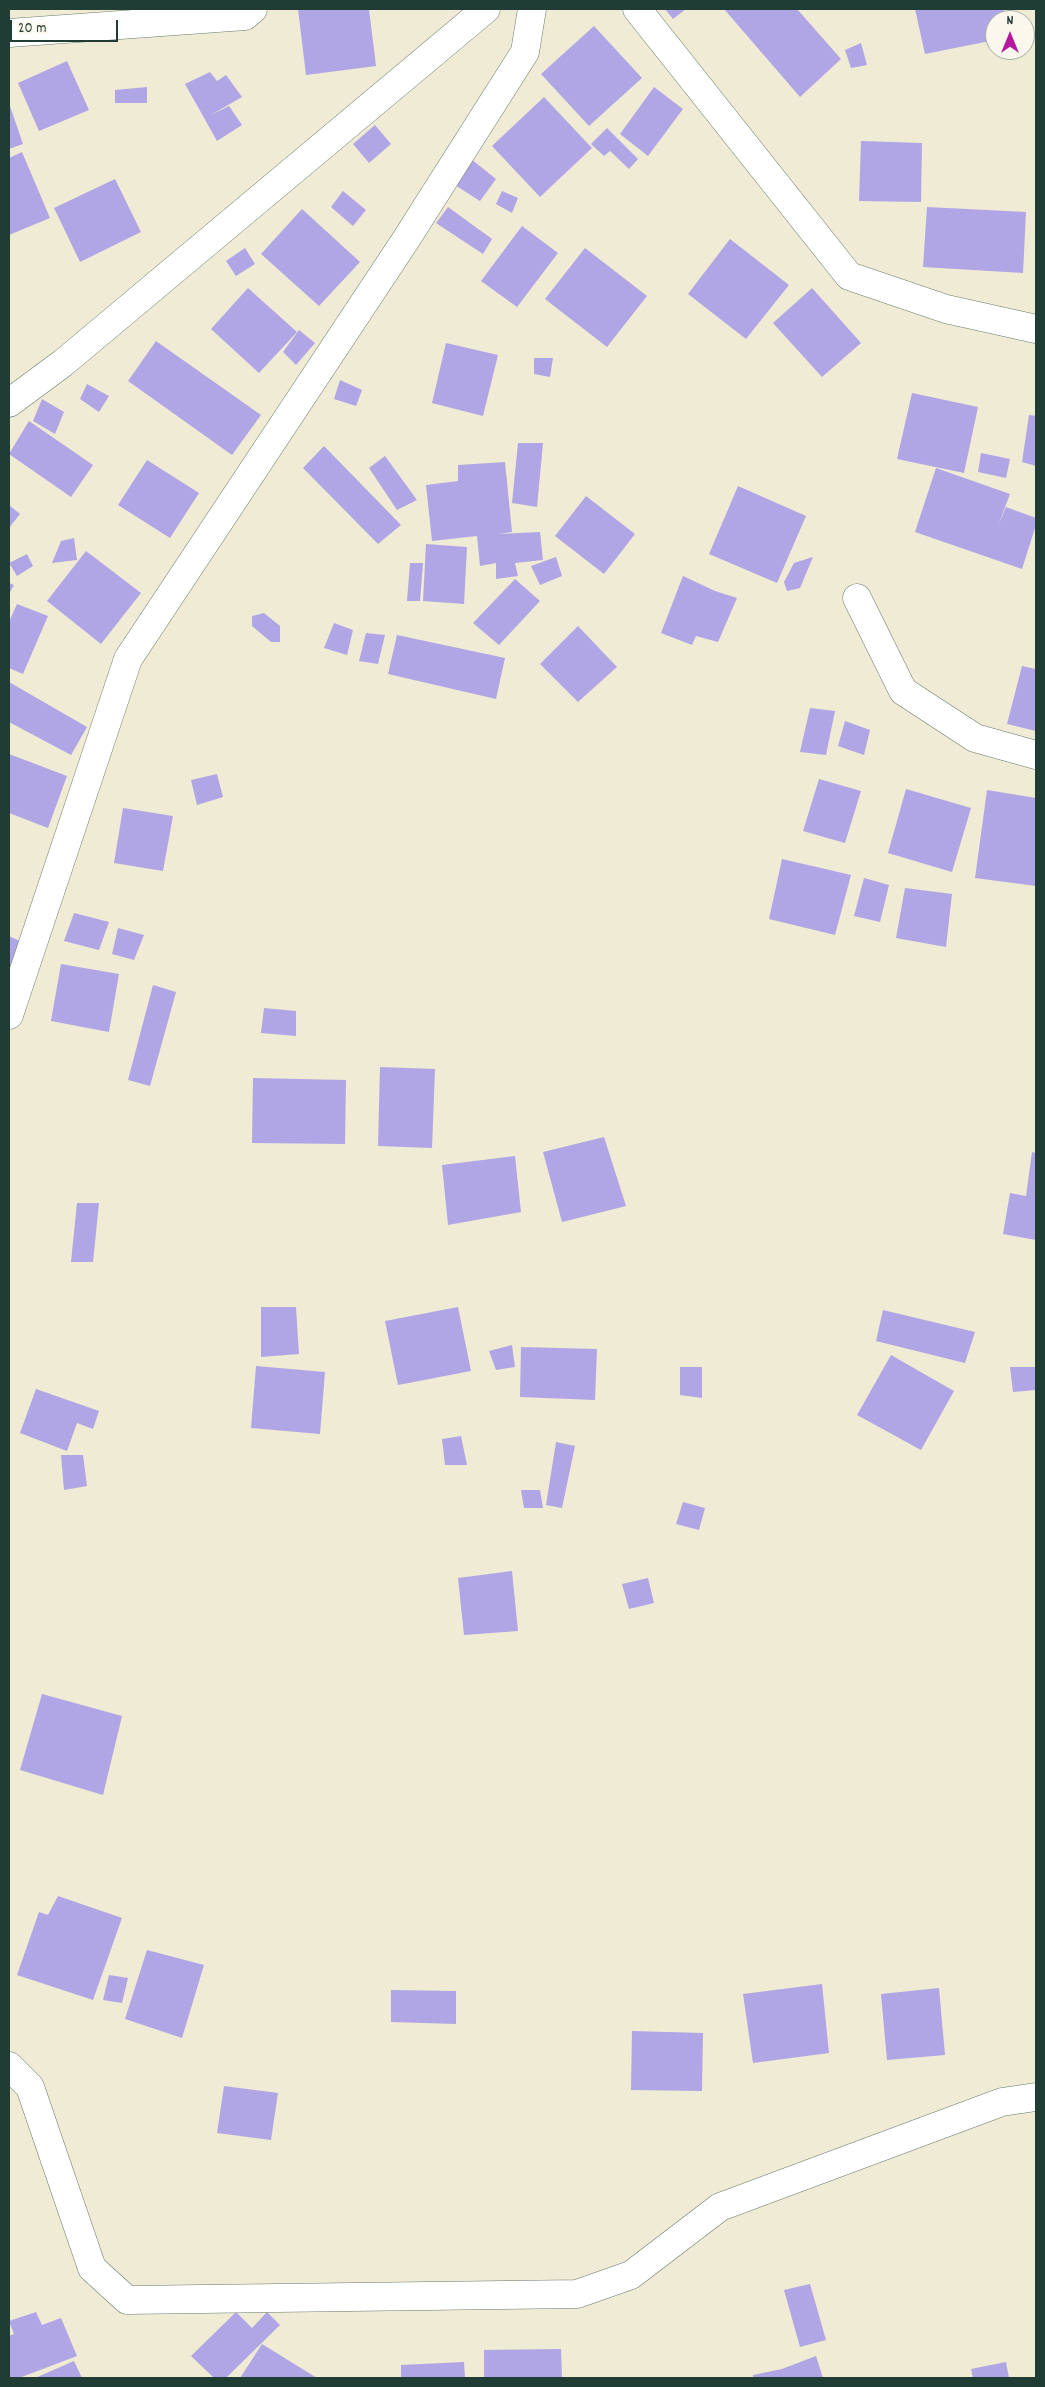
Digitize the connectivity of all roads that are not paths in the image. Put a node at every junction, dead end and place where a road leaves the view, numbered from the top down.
1 (253, 9) edge
2 (486, 9) edge
3 (532, 9) edge
4 (637, 9) edge
5 (9, 33) edge
6 (1036, 329) edge
7 (9, 403) edge
8 (857, 598) dead end
9 (1036, 755) edge
10 (9, 1015) edge
11 (9, 2066) edge
12 (1036, 2097) edge

1 - 5 street
2 - 7 street
3 - 10 street
4 - 6 street
8 - 9 street
11 - 12 street

